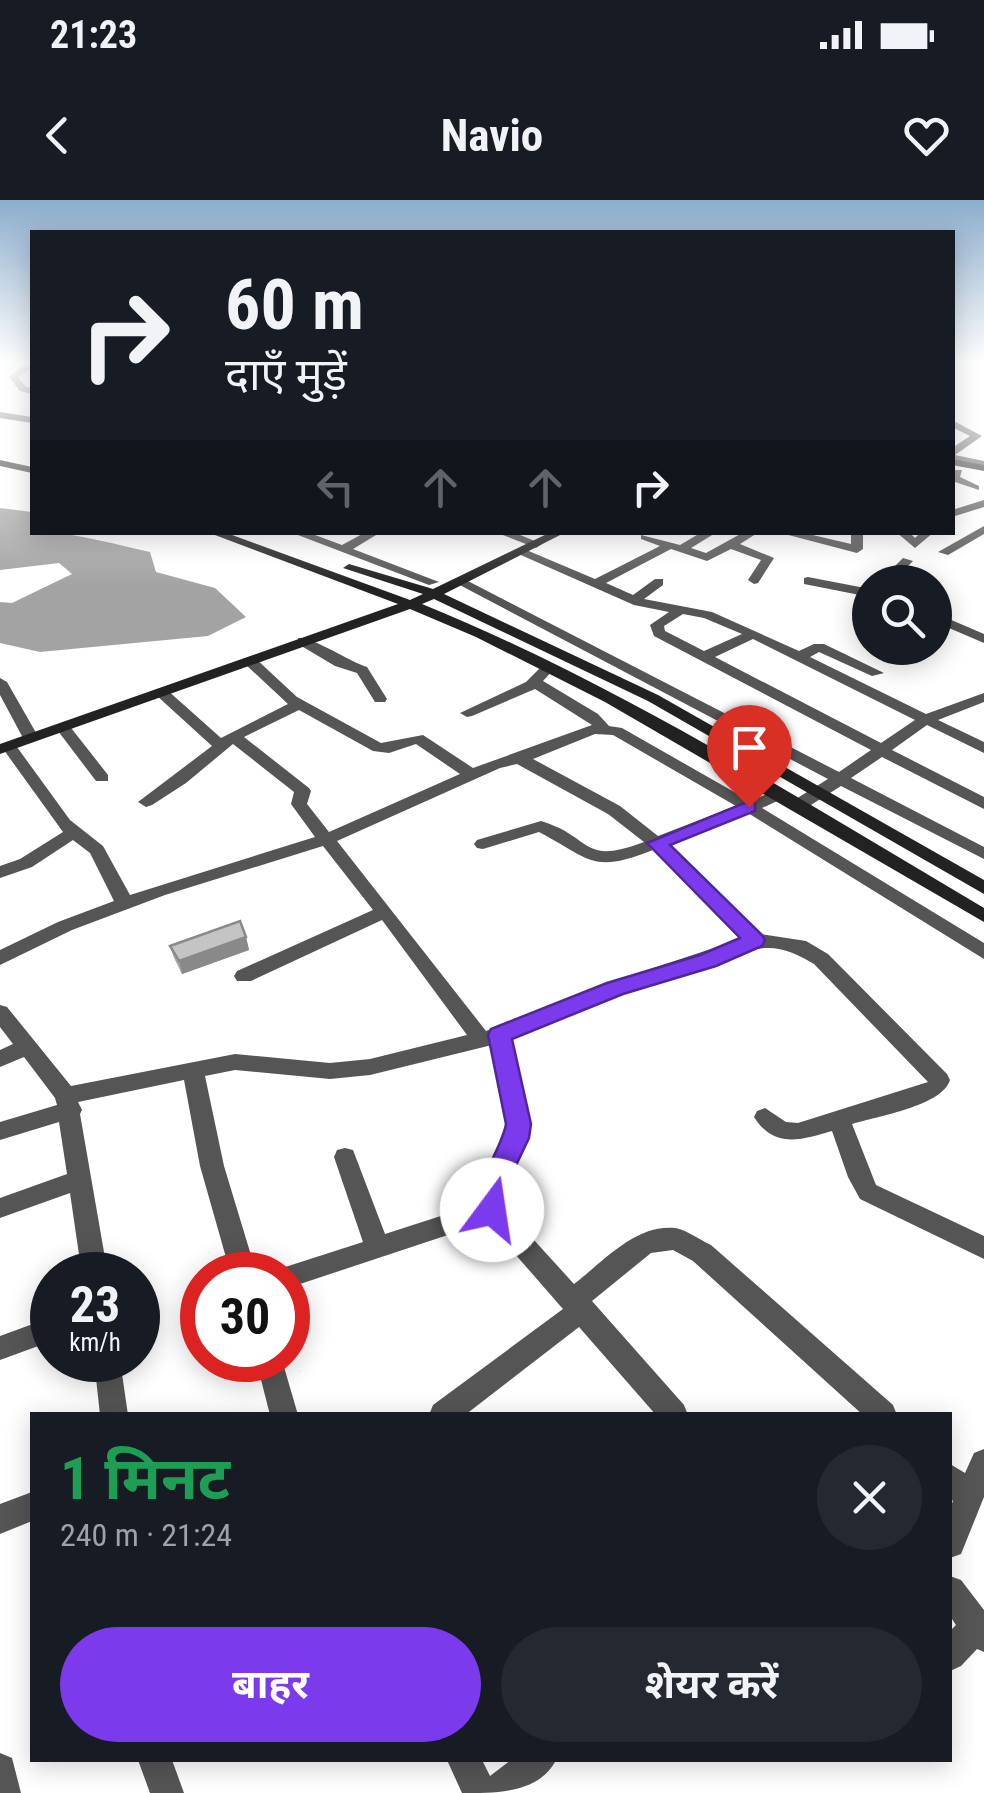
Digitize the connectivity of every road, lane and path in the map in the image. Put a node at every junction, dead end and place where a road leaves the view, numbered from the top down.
1 (961, 438) edge
2 (973, 438) edge
3 (971, 441) junction
4 (0, 454) edge
5 (30, 461) edge
6 (955, 462) edge
7 (0, 463) edge
8 (955, 463) edge
9 (955, 463) edge
10 (984, 466) edge
11 (30, 470) edge
12 (984, 476) edge
13 (955, 478) edge
14 (955, 487) edge
15 (980, 488) edge
16 (984, 503) edge
17 (955, 513) edge
18 (984, 529) edge
19 (220, 535) edge
20 (258, 535) edge
21 (302, 535) edge
22 (370, 535) edge
23 (647, 535) edge
24 (705, 535) edge
25 (749, 535) edge
26 (857, 535) edge
27 (904, 535) edge
28 (924, 535) edge
29 (819, 537) edge
30 (529, 542) edge
31 (732, 545) junction
32 (676, 548) junction
33 (342, 550) junction
34 (944, 552) dead end
35 (907, 561) dead end
36 (903, 565) edge
37 (754, 580) dead end
38 (808, 580) dead end
39 (460, 582) junction
40 (659, 582) dead end
41 (595, 584) junction
42 (429, 588) junction
43 (852, 589) edge
44 (634, 600) junction
45 (404, 601) junction
46 (681, 610) junction
47 (952, 625) edge
48 (754, 634) junction
49 (984, 639) edge
50 (303, 640) junction
51 (703, 657) junction
52 (799, 657) junction
53 (250, 661) junction
54 (548, 668) junction
55 (877, 672) dead end
56 (0, 682) edge
57 (535, 683) junction
58 (161, 692) junction
59 (984, 697) edge
60 (380, 699) dead end
61 (299, 704) junction
62 (466, 713) dead end
63 (926, 719) junction
64 (63, 727) junction
65 (602, 727) junction
66 (31, 738) junction
67 (227, 741) junction
68 (4, 747) edge
69 (984, 748) edge
70 (880, 752) junction
71 (520, 759) junction
72 (470, 774) junction
73 (102, 778) dead end
74 (840, 779) junction
75 (819, 793) junction
76 (778, 795) junction
77 (146, 802) dead end
78 (984, 804) edge
79 (797, 806) junction
80 (749, 807) junction
81 (74, 832) junction
82 (328, 839) junction
83 (656, 843) junction
84 (482, 844) dead end
85 (984, 854) edge
86 (0, 872) edge
87 (984, 888) edge
88 (125, 904) junction
89 (384, 912) junction
90 (984, 916) edge
91 (754, 940) junction
92 (984, 952) edge
93 (0, 958) edge
94 (244, 976) dead end
95 (0, 1012) edge
96 (491, 1037) junction
97 (26, 1047) junction
98 (0, 1059) edge
99 (193, 1072) junction
100 (69, 1103) junction
101 (765, 1117) dead end
102 (838, 1120) junction
103 (0, 1131) edge
104 (345, 1156) dead end
105 (79, 1180) junction
106 (0, 1208) edge
107 (492, 1210) junction
108 (377, 1247) junction
109 (984, 1248) edge
110 (91, 1252) edge
111 (237, 1252) edge
112 (310, 1270) edge
113 (578, 1304) junction
114 (30, 1337) edge
115 (0, 1348) edge
116 (110, 1382) edge
117 (275, 1382) edge
118 (114, 1412) edge
119 (283, 1412) edge
120 (453, 1412) edge
121 (671, 1412) edge
122 (880, 1412) edge
123 (984, 1463) edge
124 (960, 1487) edge
125 (30, 1508) edge
126 (0, 1518) edge
127 (952, 1531) edge
128 (952, 1593) edge
129 (980, 1631) edge
130 (952, 1653) edge
131 (156, 1762) edge
132 (465, 1762) edge
133 (535, 1762) edge
134 (0, 1770) edge
135 (4, 1793) edge
136 (167, 1793) edge
137 (480, 1793) edge
138 (496, 1793) edge

1 - 3 street
2 - 3 street
3 - 6 street
4 - 5 street
7 - 11 street
8 - 10 street
9 - 12 street
13 - 15 street
14 - 15 street
16 - 17 street
18 - 34 street
19 - 45 street
20 - 42 street
21 - 33 street
22 - 33 street
23 - 32 street
24 - 32 street
25 - 31 street
26 - 29 street
27 - 28 street
30 - 39 street
30 - 41 street
30 - 42 street
31 - 32 street
31 - 37 street
32 - 41 street
33 - 42 street
35 - 36 street
38 - 43 street
39 - 42 street
39 - 74 street
40 - 44 street
41 - 44 street
42 - 45 street
42 - 75 street
44 - 46 street
45 - 50 street
45 - 54 street
46 - 48 street
46 - 51 street
47 - 49 street
48 - 51 street
48 - 52 street
50 - 53 street
50 - 60 street
51 - 70 street
52 - 55 street
52 - 63 street
53 - 58 street
53 - 61 street
54 - 57 street
54 - 76 street
56 - 66 street
57 - 62 street
57 - 65 street
58 - 64 street
58 - 67 street
59 - 63 street
61 - 67 street
61 - 72 street
63 - 69 street
63 - 70 street
64 - 66 street
64 - 73 street
65 - 71 street
65 - 80 street
66 - 68 street
67 - 77 street
67 - 82 street
68 - 81 street
70 - 74 street
70 - 78 street
71 - 72 street
71 - 83 street
72 - 82 street
74 - 75 street
74 - 85 street
75 - 79 street
75 - 87 street
76 - 79 street
76 - 80 street
79 - 90 street
80 - 83 street
80 - 92 street
81 - 86 street
81 - 88 street
82 - 88 street
82 - 89 street
83 - 84 street
83 - 91 street
88 - 93 street
89 - 94 street
89 - 96 street
91 - 96 street
91 - 102 street
95 - 97 street
96 - 99 street
96 - 107 street
97 - 98 street
97 - 100 street
99 - 100 street
99 - 111 street
100 - 103 street
100 - 105 street
101 - 102 street
102 - 109 street
104 - 108 street
105 - 106 street
105 - 110 street
107 - 108 street
107 - 113 street
108 - 112 street
113 - 120 street
113 - 121 street
113 - 122 street
114 - 115 street
116 - 118 street
117 - 119 street
123 - 124 street
124 - 127 street
125 - 126 street
128 - 129 street
129 - 130 street
131 - 136 street
132 - 137 street
133 - 138 street
134 - 135 street

